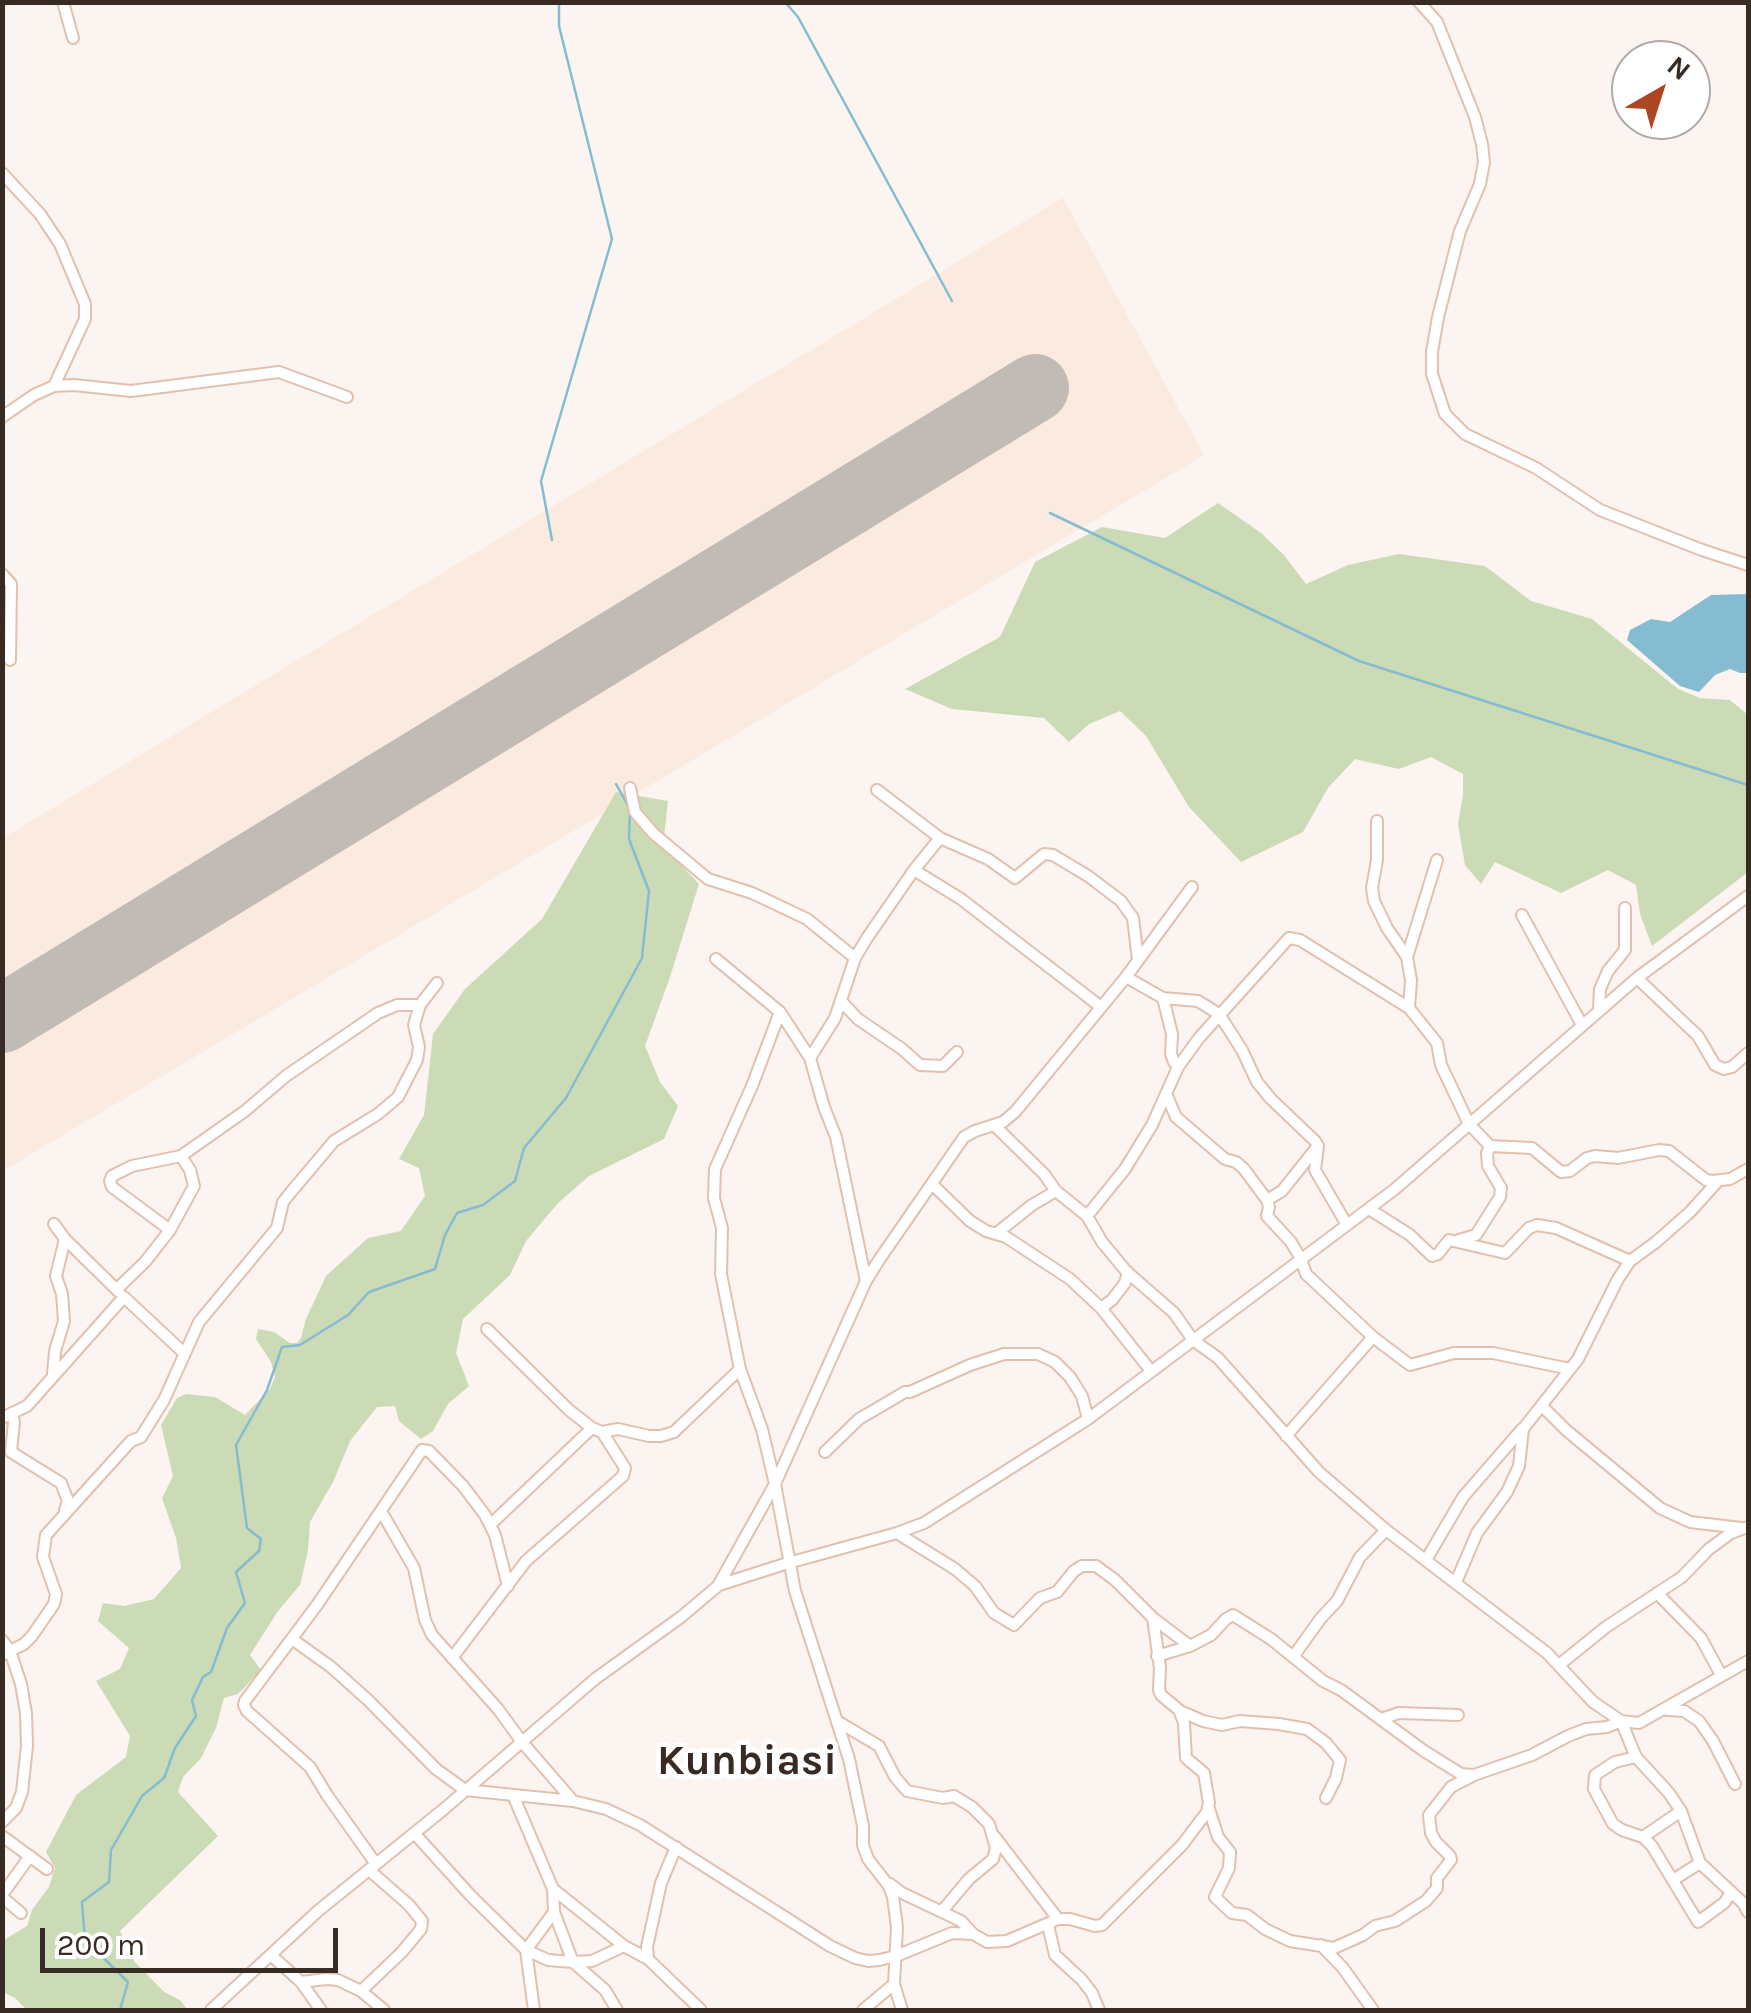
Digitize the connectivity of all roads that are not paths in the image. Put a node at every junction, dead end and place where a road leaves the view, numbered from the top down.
1 (62, 2) edge
2 (1419, 2) edge
3 (72, 38) dead end
4 (2, 173) edge
5 (54, 386) junction
6 (346, 397) dead end
7 (2, 417) edge
8 (1748, 566) edge
9 (2, 574) edge
10 (10, 660) dead end
11 (630, 788) dead end
12 (877, 790) dead end
13 (1376, 821) dead end
14 (940, 838) junction
15 (1437, 860) dead end
16 (914, 870) junction
17 (1192, 887) dead end
18 (1748, 896) edge
19 (1625, 908) dead end
20 (1522, 915) dead end
21 (1407, 956) junction
22 (855, 958) junction
23 (716, 959) dead end
24 (1138, 960) junction
25 (1126, 977) junction
26 (1638, 978) junction
27 (436, 984) dead end
28 (1163, 998) junction
29 (842, 1002) junction
30 (420, 1005) junction
31 (1101, 1007) junction
32 (1409, 1008) junction
33 (1599, 1010) junction
34 (780, 1012) junction
35 (1218, 1014) junction
36 (1582, 1025) junction
37 (957, 1052) dead end
38 (1748, 1053) edge
39 (810, 1058) junction
40 (1178, 1067) junction
41 (1167, 1096) junction
42 (1470, 1124) junction
43 (994, 1125) junction
44 (1318, 1146) junction
45 (1490, 1146) junction
46 (181, 1156) junction
47 (1748, 1169) edge
48 (1718, 1180) junction
49 (932, 1184) junction
50 (1056, 1191) junction
51 (1267, 1200) junction
52 (1369, 1209) junction
53 (1086, 1216) junction
54 (54, 1224) dead end
55 (1346, 1225) junction
56 (170, 1230) junction
57 (996, 1233) junction
58 (65, 1239) junction
59 (1453, 1240) junction
60 (1301, 1259) junction
61 (1630, 1261) junction
62 (1128, 1272) junction
63 (866, 1281) junction
64 (121, 1293) junction
65 (1100, 1308) junction
66 (487, 1329) dead end
67 (1373, 1336) junction
68 (1193, 1340) junction
69 (184, 1353) junction
70 (740, 1369) junction
71 (1570, 1370) junction
72 (1151, 1371) junction
73 (53, 1377) junction
74 (1542, 1406) junction
75 (8, 1416) edge
76 (1088, 1419) junction
77 (1522, 1429) junction
78 (597, 1430) junction
79 (1286, 1436) junction
80 (11, 1452) junction
81 (825, 1452) dead end
82 (2, 1462) edge
83 (775, 1484) junction
84 (381, 1511) junction
85 (63, 1516) junction
86 (490, 1525) junction
87 (1745, 1527) edge
88 (1386, 1530) junction
89 (897, 1533) junction
90 (1426, 1560) junction
91 (788, 1562) junction
92 (1456, 1582) junction
93 (719, 1585) junction
94 (508, 1586) junction
95 (1657, 1593) junction
96 (1152, 1618) junction
97 (292, 1638) junction
98 (2, 1640) edge
99 (1190, 1646) junction
100 (6, 1653) edge
101 (1158, 1656) junction
102 (1294, 1657) junction
103 (452, 1658) junction
104 (1748, 1662) edge
105 (1559, 1666) junction
106 (1721, 1675) junction
107 (1179, 1710) junction
108 (1666, 1710) junction
109 (1458, 1715) dead end
110 (1381, 1719) junction
111 (836, 1720) junction
112 (1621, 1721) junction
113 (522, 1742) junction
114 (1636, 1757) junction
115 (1474, 1775) junction
116 (1735, 1784) dead end
117 (466, 1790) junction
118 (513, 1795) junction
119 (1326, 1798) dead end
120 (573, 1801) junction
121 (1209, 1808) junction
122 (1681, 1811) junction
123 (2, 1822) edge
124 (414, 1833) junction
125 (2, 1836) edge
126 (994, 1836) junction
127 (1643, 1837) junction
128 (676, 1847) junction
129 (30, 1856) junction
130 (1700, 1863) junction
131 (373, 1867) junction
132 (47, 1869) dead end
133 (883, 1877) junction
134 (1672, 1880) junction
135 (553, 1889) junction
136 (1730, 1892) junction
137 (2, 1896) edge
138 (1747, 1907) edge
139 (554, 1912) junction
140 (946, 1913) junction
141 (21, 1914) dead end
142 (1053, 1922) junction
143 (952, 1933) junction
144 (973, 1934) junction
145 (1320, 1945) junction
146 (624, 1946) junction
147 (526, 1950) junction
148 (272, 1956) junction
149 (896, 1956) junction
150 (648, 1959) junction
151 (572, 1962) junction
152 (301, 1982) junction
153 (894, 1984) junction
154 (361, 1991) junction
155 (215, 2009) edge
156 (321, 2010) edge
157 (384, 2010) edge
158 (534, 2010) edge
159 (617, 2010) edge
160 (701, 2010) edge
161 (863, 2010) edge
162 (902, 2010) edge
163 (1099, 2010) edge
164 (1373, 2010) edge

1 - 3 street
2 - 8 street
4 - 5 street
5 - 6 street
5 - 7 street
9 - 10 street
11 - 22 street
12 - 14 street
13 - 21 street
14 - 16 street
14 - 24 street
15 - 21 street
16 - 22 street
16 - 31 street
17 - 24 street
18 - 26 street
19 - 33 street
20 - 36 street
21 - 32 street
22 - 29 street
23 - 34 street
24 - 25 street
25 - 28 street
25 - 31 street
26 - 33 street
26 - 38 street
27 - 30 street
28 - 35 street
28 - 40 street
29 - 37 street
29 - 39 street
30 - 46 street
30 - 69 street
31 - 43 street
32 - 35 street
32 - 42 street
33 - 36 street
34 - 39 street
34 - 70 street
35 - 40 street
35 - 44 street
36 - 42 street
39 - 63 street
40 - 41 street
41 - 51 street
41 - 53 street
42 - 45 street
42 - 52 street
43 - 49 street
43 - 50 street
44 - 51 street
44 - 55 street
45 - 48 street
45 - 59 street
46 - 56 street
46 - 56 street
47 - 48 street
48 - 61 street
49 - 57 street
49 - 63 street
50 - 53 street
50 - 57 street
51 - 60 street
52 - 55 street
52 - 59 street
53 - 62 street
54 - 58 street
55 - 60 street
56 - 64 street
57 - 65 street
58 - 64 street
58 - 73 street
59 - 61 street
60 - 67 street
60 - 68 street
61 - 71 street
62 - 65 street
62 - 68 street
63 - 83 street
64 - 69 street
64 - 73 street
65 - 72 street
66 - 78 street
67 - 71 street
67 - 79 street
68 - 72 street
68 - 79 street
69 - 85 street
70 - 78 street
70 - 83 street
71 - 74 street
72 - 76 street
73 - 75 street
74 - 77 street
74 - 87 street
75 - 80 street
76 - 81 street
76 - 89 street
77 - 90 street
77 - 92 street
78 - 86 street
78 - 94 street
79 - 88 street
80 - 82 street
80 - 85 street
83 - 91 street
83 - 93 street
84 - 86 street
84 - 97 street
84 - 103 street
85 - 100 street
86 - 94 street
87 - 95 street
88 - 90 street
88 - 102 street
89 - 91 street
89 - 96 street
90 - 92 street
91 - 93 street
91 - 111 street
92 - 105 street
93 - 113 street
94 - 103 street
95 - 105 street
95 - 106 street
96 - 99 street
96 - 101 street
97 - 117 street
97 - 131 street
98 - 100 street
99 - 101 street
99 - 102 street
100 - 123 street
101 - 107 street
102 - 110 street
103 - 113 street
104 - 106 street
105 - 112 street
106 - 108 street
107 - 119 street
107 - 121 street
108 - 112 street
108 - 116 street
109 - 110 street
110 - 115 street
111 - 126 street
111 - 133 street
112 - 114 street
112 - 115 street
113 - 117 street
113 - 120 street
114 - 122 street
114 - 127 street
115 - 145 street
117 - 118 street
117 - 124 street
118 - 120 street
118 - 135 street
120 - 128 street
121 - 142 street
121 - 145 street
122 - 127 street
122 - 130 street
124 - 131 street
124 - 147 street
125 - 129 street
126 - 140 street
126 - 142 street
127 - 134 street
128 - 149 street
128 - 150 street
129 - 132 street
129 - 137 street
130 - 134 street
130 - 136 street
131 - 148 street
131 - 154 street
133 - 140 street
133 - 149 street
134 - 136 street
135 - 139 street
135 - 146 street
136 - 138 street
137 - 141 street
139 - 147 street
139 - 151 street
140 - 143 street
140 - 144 street
142 - 144 street
142 - 163 street
143 - 144 street
143 - 149 street
145 - 164 street
146 - 150 street
146 - 151 street
147 - 151 street
147 - 158 street
148 - 152 street
148 - 155 street
149 - 153 street
150 - 160 street
151 - 159 street
152 - 154 street
152 - 156 street
153 - 161 street
153 - 162 street
154 - 157 street

